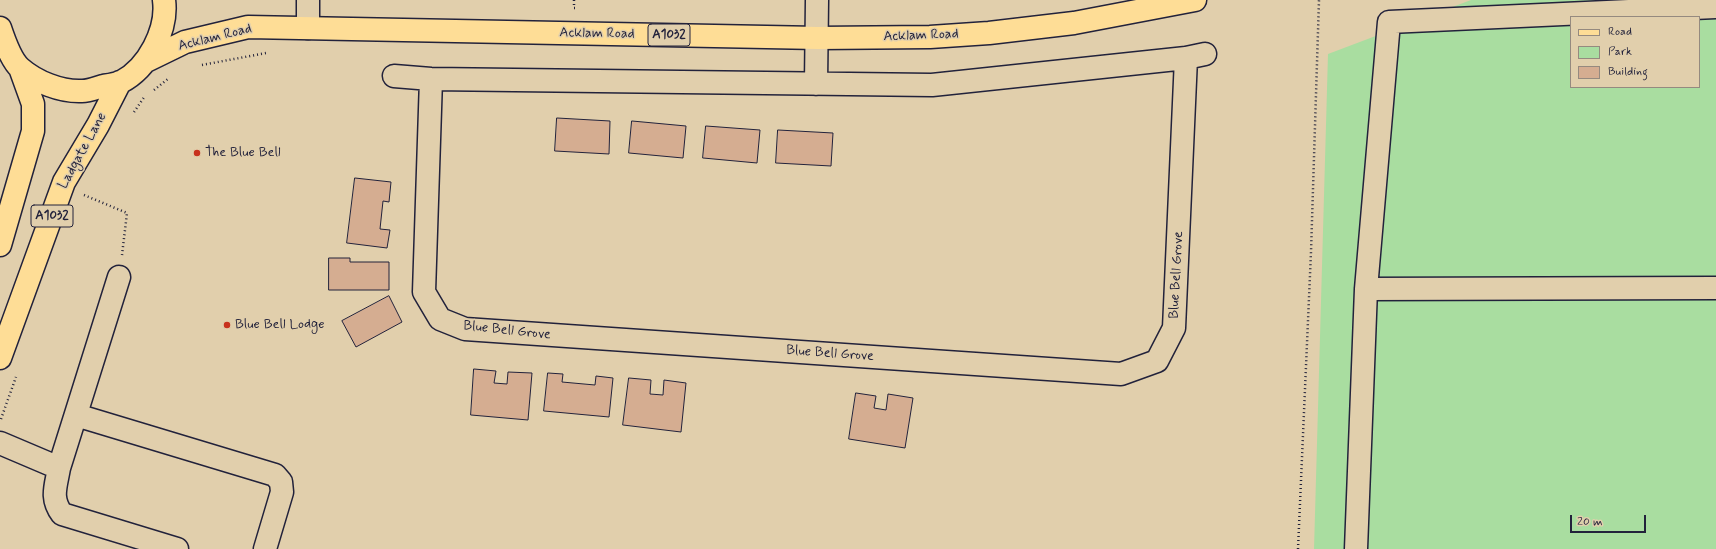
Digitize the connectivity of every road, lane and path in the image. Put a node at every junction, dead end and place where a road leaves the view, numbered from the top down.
1 (164, 0) edge
2 (308, 0) edge
3 (817, 0) edge
4 (1195, 0) edge
5 (1319, 0) edge
6 (1716, 7) edge
7 (308, 28) junction
8 (818, 38) junction
9 (2, 40) edge
10 (272, 52) dead end
11 (146, 61) junction
12 (199, 65) dead end
13 (20, 68) junction
14 (394, 76) dead end
15 (171, 77) dead end
16 (431, 79) junction
17 (120, 82) junction
18 (816, 84) junction
19 (152, 91) dead end
20 (146, 96) dead end
21 (130, 117) dead end
22 (88, 188) dead end
23 (84, 195) junction
24 (81, 202) dead end
25 (0, 245) edge
26 (119, 277) joint
27 (1716, 288) edge
28 (1366, 289) junction
29 (0, 358) edge
30 (16, 377) dead end
31 (76, 415) junction
32 (0, 421) edge
33 (0, 443) edge
34 (59, 468) junction
35 (177, 549) edge
36 (265, 549) edge
37 (1298, 549) edge
38 (1356, 549) edge

1 - 11 main road, A1032
2 - 7 street
3 - 8 street
4 - 8 main road, Acklam Road / A1032
5 - 37 path
6 - 28 street
7 - 8 main road, Acklam Road / A1032
7 - 11 main road, Acklam Road / A1032
8 - 18 street
9 - 13 main road, A1032
10 - 12 path
11 - 17 main road, A1032
13 - 17 main road, A1032
13 - 25 main road, A1032
14 - 16 street, Blue Bell Grove
15 - 19 path
16 - 18 street, Blue Bell Grove
16 - 18 street, Blue Bell Grove
17 - 29 main road, Ladgate Lane / A1032
20 - 21 path
22 - 23 path
23 - 24 path
23 - 26 path
26 - 31 street
27 - 28 street
28 - 38 street
30 - 32 path
31 - 34 street
31 - 36 street
33 - 34 street
34 - 35 street

